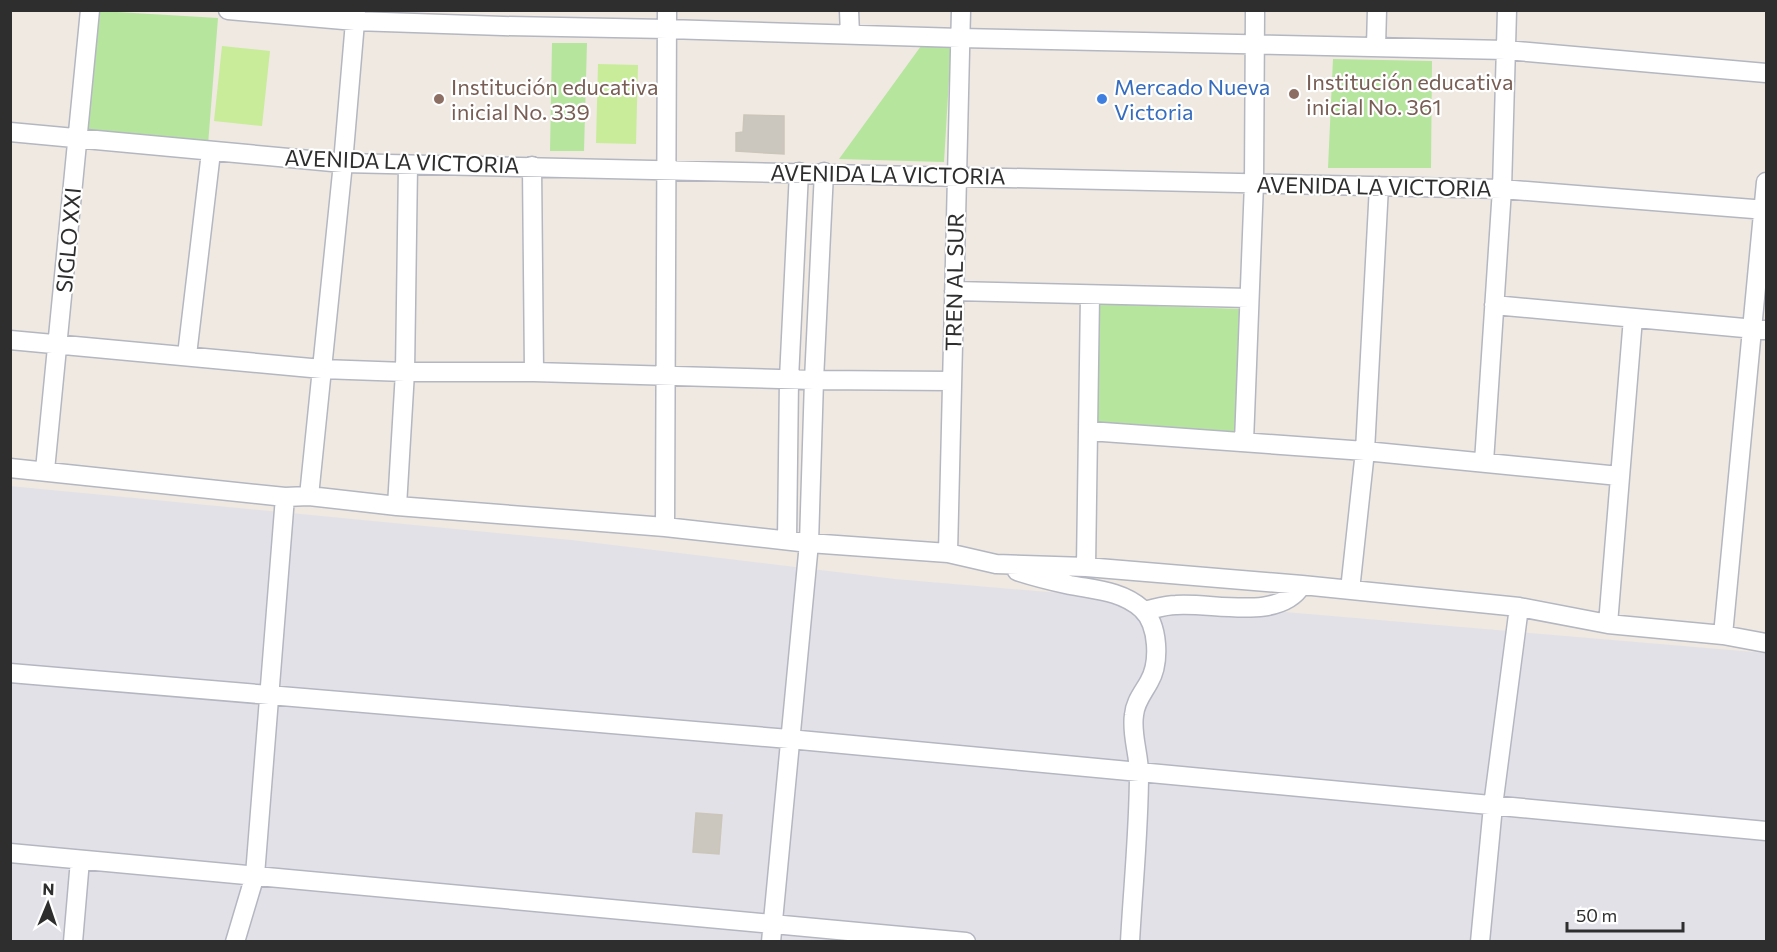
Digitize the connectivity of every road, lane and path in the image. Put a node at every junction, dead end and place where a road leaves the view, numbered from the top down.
1 (90, 10) edge
2 (228, 10) edge
3 (849, 10) edge
4 (961, 10) edge
5 (1255, 10) edge
6 (1377, 10) edge
7 (1507, 10) edge
8 (352, 14) edge
9 (504, 18) edge
10 (667, 20) edge
11 (850, 35) junction
12 (960, 39) junction
13 (1255, 43) junction
14 (1376, 46) junction
15 (1506, 50) junction
16 (1767, 73) edge
17 (10, 132) edge
18 (78, 139) junction
19 (211, 152) junction
20 (343, 163) junction
21 (408, 165) junction
22 (532, 166) junction
23 (667, 170) junction
24 (799, 172) junction
25 (824, 172) junction
26 (957, 175) junction
27 (1767, 182) edge
28 (1254, 183) junction
29 (1379, 186) junction
30 (1502, 189) junction
31 (1765, 210) edge
32 (954, 291) junction
33 (1090, 295) junction
34 (1249, 298) junction
35 (1494, 305) junction
36 (1633, 318) junction
37 (1760, 329) edge
38 (10, 340) edge
39 (59, 343) junction
40 (187, 355) junction
41 (322, 369) junction
42 (405, 372) junction
43 (534, 372) junction
44 (666, 376) junction
45 (789, 379) junction
46 (814, 380) junction
47 (952, 381) junction
48 (1089, 431) junction
49 (1244, 442) junction
50 (1365, 451) junction
51 (1484, 462) junction
52 (10, 468) edge
53 (45, 470) junction
54 (1619, 476) junction
55 (309, 496) junction
56 (285, 497) junction
57 (397, 506) junction
58 (665, 527) junction
59 (787, 540) junction
60 (809, 543) junction
61 (948, 553) junction
62 (996, 564) junction
63 (1086, 567) junction
64 (1302, 585) junction
65 (1350, 590) junction
66 (1519, 607) junction
67 (1144, 611) junction
68 (1608, 624) junction
69 (1723, 635) junction
70 (1767, 643) edge
71 (10, 673) edge
72 (270, 695) junction
73 (789, 739) junction
74 (1139, 771) junction
75 (1493, 806) junction
76 (1767, 831) edge
77 (10, 853) edge
78 (80, 860) junction
79 (255, 875) junction
80 (772, 923) junction
81 (73, 942) edge
82 (235, 942) edge
83 (771, 942) edge
84 (966, 942) edge
85 (1130, 942) edge
86 (1480, 942) edge

1 - 18 street, SIGLO XXI
2 - 8 street
3 - 11 street
4 - 12 street, TREN AL SUR
5 - 13 street
6 - 14 street
7 - 15 street
8 - 9 street
8 - 20 street
9 - 10 street
10 - 11 street
10 - 23 street
11 - 12 street
12 - 13 street
12 - 26 street, TREN AL SUR
13 - 14 street
13 - 28 street
14 - 15 street
15 - 16 street
15 - 30 street
17 - 18 street, AVENIDA LA VICTORIA
18 - 19 street, AVENIDA LA VICTORIA
18 - 39 street, SIGLO XXI
19 - 20 street, AVENIDA LA VICTORIA
19 - 40 street
20 - 21 street, AVENIDA LA VICTORIA
20 - 41 street
21 - 22 street, AVENIDA LA VICTORIA
21 - 42 street
22 - 23 street, AVENIDA LA VICTORIA
22 - 43 street
23 - 24 street, AVENIDA LA VICTORIA
23 - 44 street
24 - 25 street, AVENIDA LA VICTORIA
24 - 45 street
25 - 26 street, AVENIDA LA VICTORIA
25 - 46 street
26 - 28 street, AVENIDA LA VICTORIA
26 - 32 street, TREN AL SUR
27 - 31 street
28 - 29 street, AVENIDA LA VICTORIA
28 - 34 street
29 - 30 street, AVENIDA LA VICTORIA
29 - 50 street
30 - 31 street, AVENIDA LA VICTORIA
30 - 35 street
31 - 37 street
32 - 33 street
32 - 47 street, TREN AL SUR
33 - 34 street
33 - 48 street
34 - 49 street
35 - 36 street
35 - 51 street
36 - 37 street
36 - 54 street
37 - 69 street
38 - 39 street
39 - 40 street
39 - 53 street, SIGLO XXI
40 - 41 street
41 - 42 street
41 - 55 street
42 - 43 street
42 - 57 street
43 - 44 street
44 - 45 street
44 - 58 street
45 - 46 street
45 - 59 street
46 - 47 street
46 - 60 street
47 - 61 street, TREN AL SUR
48 - 49 street
48 - 63 street
49 - 50 street
50 - 51 street
50 - 65 street
51 - 54 street
52 - 53 street
53 - 56 street
54 - 68 street
55 - 56 street
55 - 57 street
56 - 72 street
57 - 58 street
58 - 59 street
59 - 60 street
60 - 61 street
60 - 73 street
61 - 62 street
62 - 63 street
62 - 67 street
63 - 64 street
64 - 65 street
64 - 67 street
65 - 66 street
66 - 68 street
66 - 75 street
67 - 74 street
68 - 69 street
69 - 70 street
71 - 72 street
72 - 73 street
72 - 79 street
73 - 74 street
73 - 80 street
74 - 75 street
74 - 85 street
75 - 76 street
75 - 86 street
77 - 78 street
78 - 79 street
78 - 81 street
79 - 80 street
79 - 82 street
80 - 83 street
80 - 84 street

